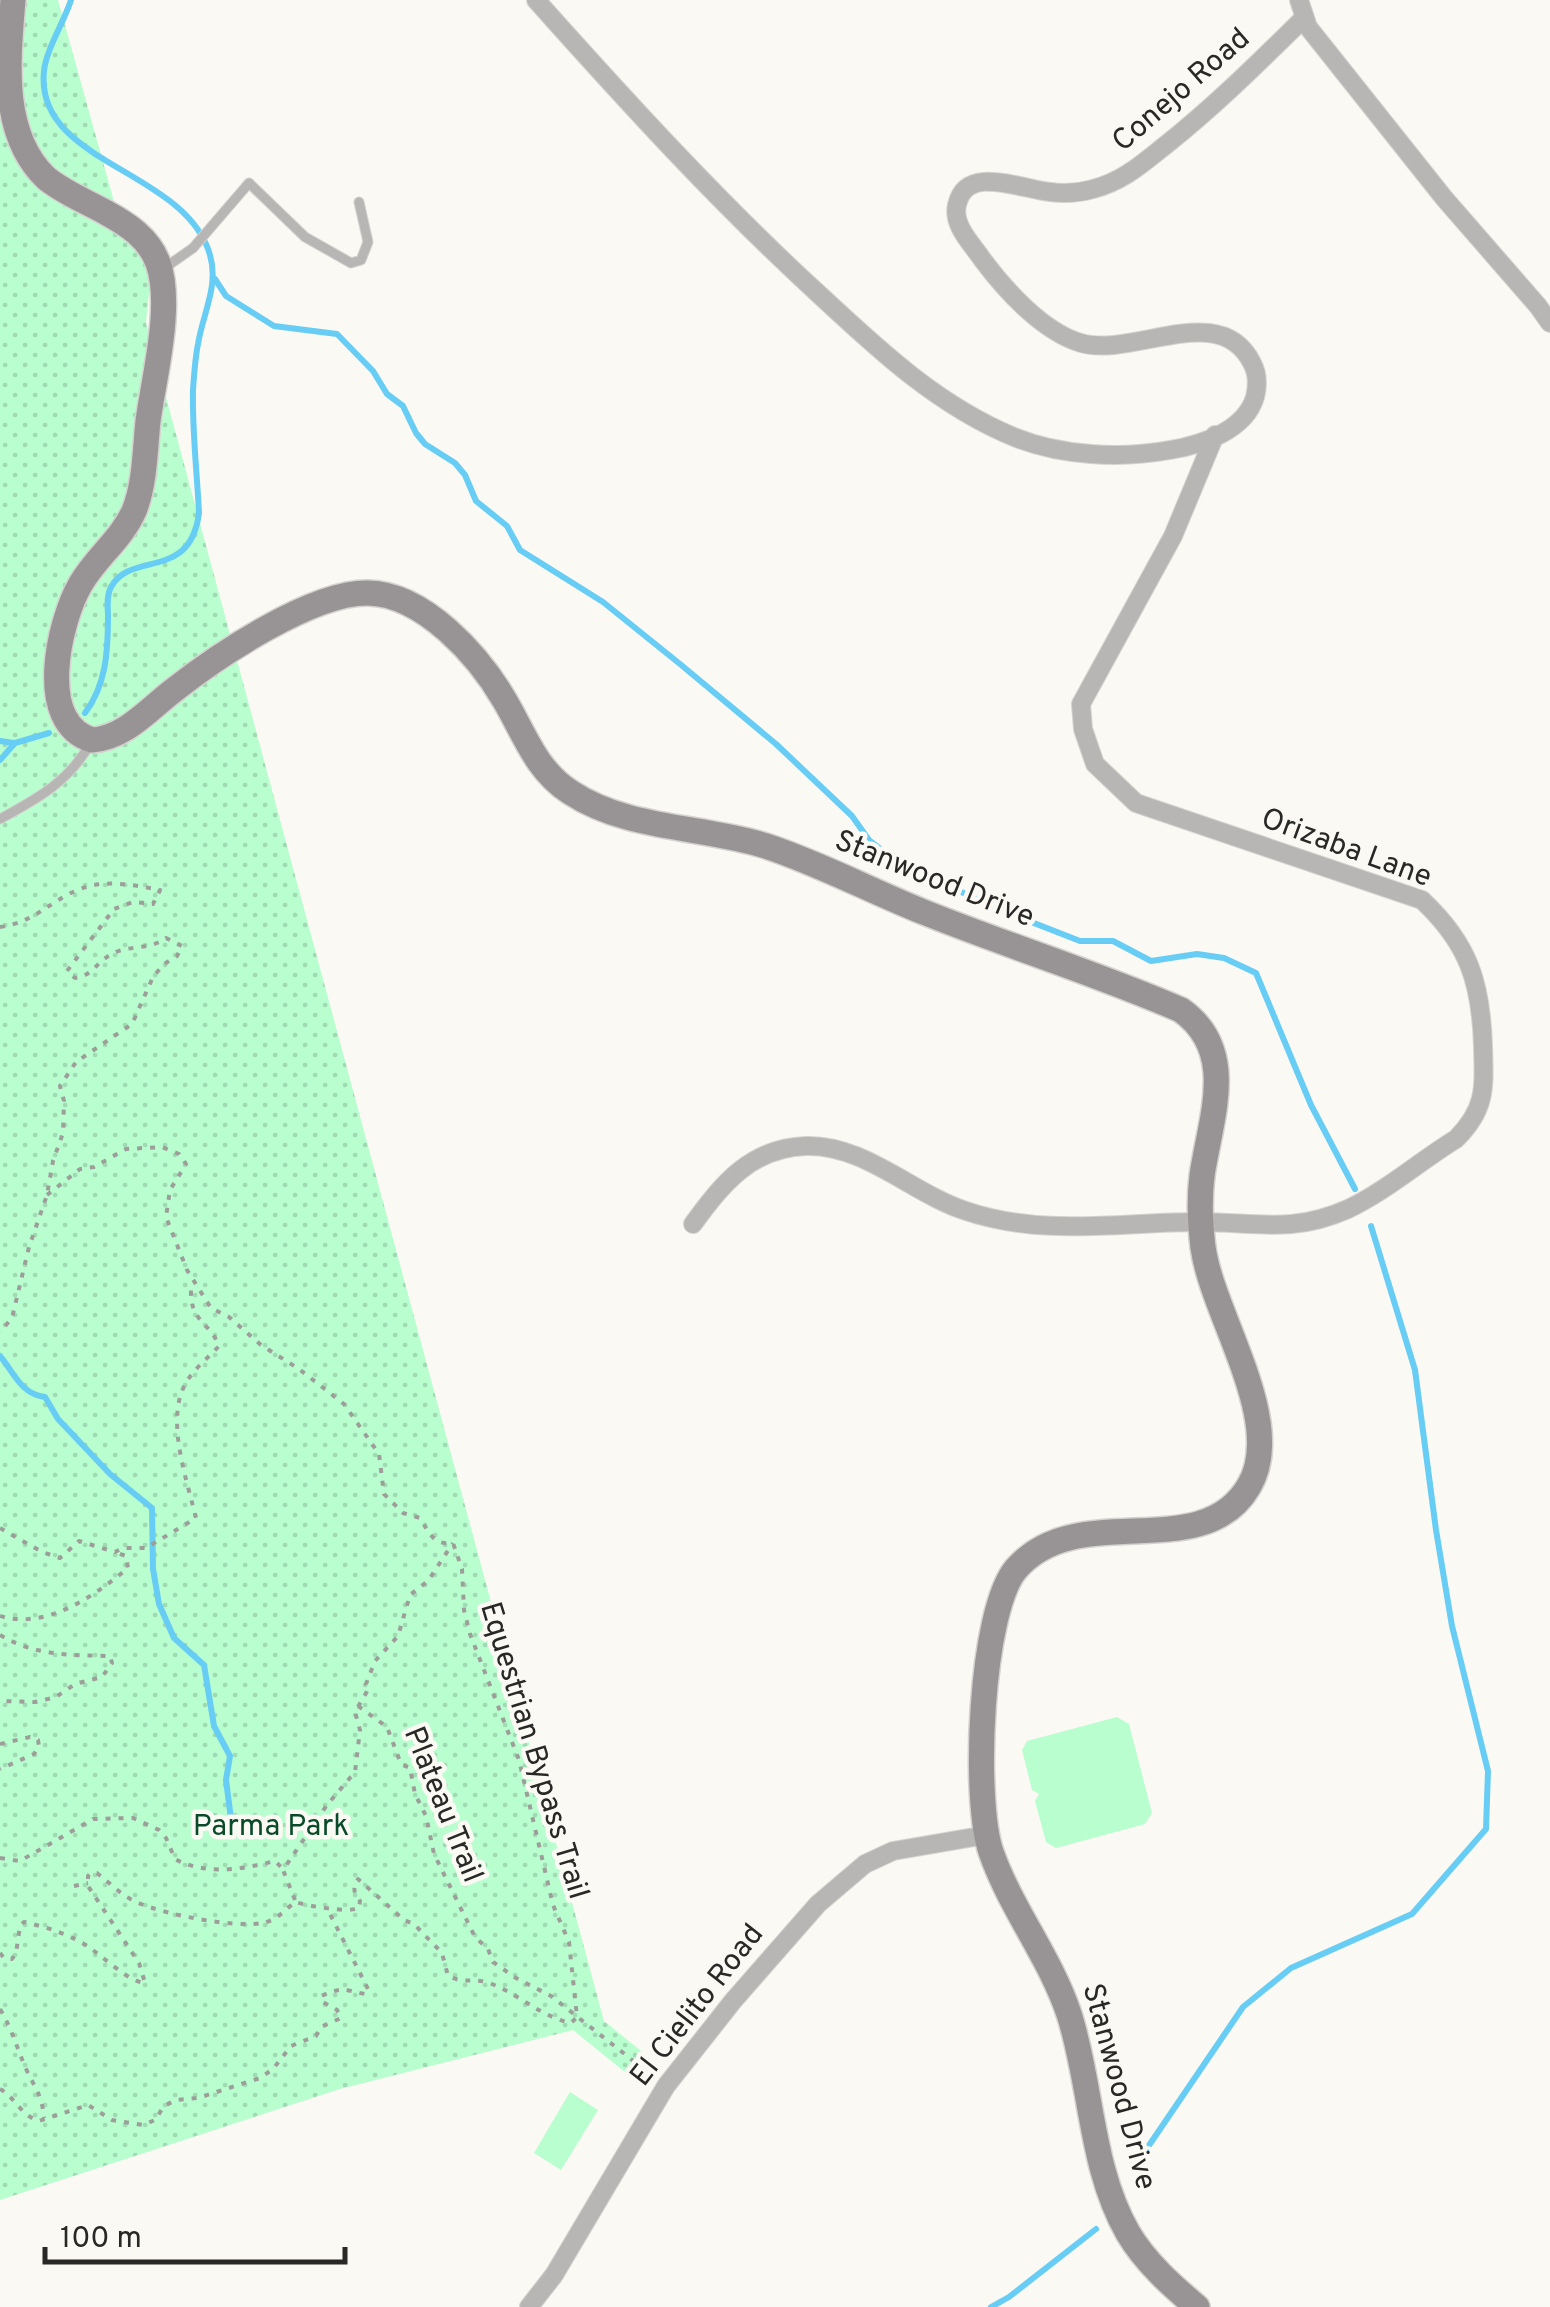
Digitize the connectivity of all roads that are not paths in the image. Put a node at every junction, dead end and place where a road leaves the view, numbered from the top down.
1 (13, 0) edge
2 (536, 0) edge
3 (1301, 9) edge
4 (359, 202) dead end
5 (171, 265) junction
6 (1550, 323) edge
7 (1214, 436) junction
8 (92, 740) junction
9 (0, 819) edge
10 (1200, 1222) junction
11 (693, 1224) dead end
12 (986, 1835) junction
13 (529, 2307) edge
14 (1197, 2307) edge

1 - 5 main road
2 - 7 street, Conejo Road
3 - 6 street, Conejo Road
3 - 7 street, Conejo Road
4 - 5 lane
5 - 8 main road
7 - 10 street, Orizaba Lane
8 - 9 lane
8 - 10 main road, Stanwood Drive
10 - 11 street, Orizaba Lane
10 - 12 main road, Stanwood Drive
12 - 13 street, El Cielito Road
12 - 14 main road, Stanwood Drive

